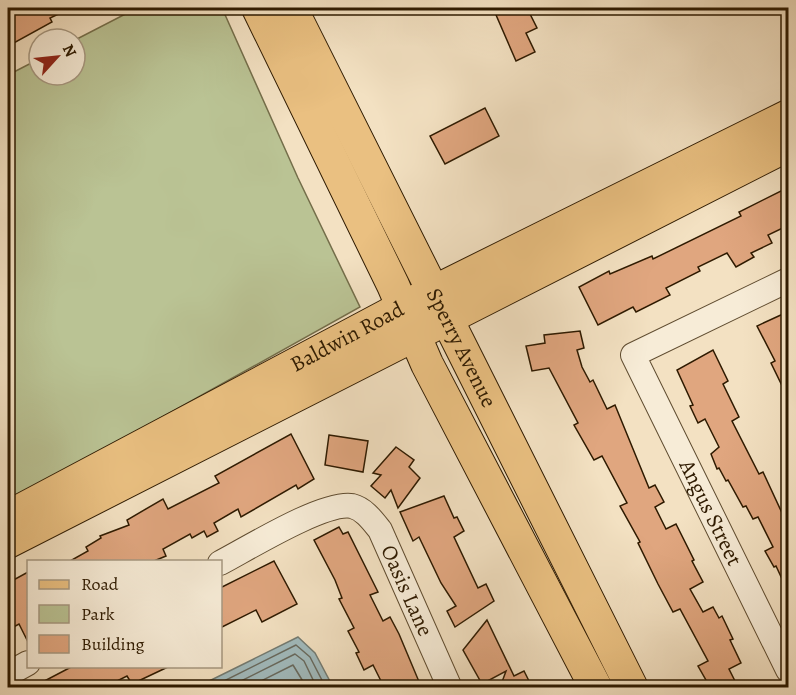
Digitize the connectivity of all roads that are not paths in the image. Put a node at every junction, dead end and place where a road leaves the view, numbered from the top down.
1 (258, 8) edge
2 (291, 8) edge
3 (789, 116) edge
4 (789, 145) edge
5 (789, 280) edge
6 (442, 304) junction
7 (408, 320) junction
8 (8, 517) edge
9 (8, 542) edge
10 (222, 562) edge
11 (27, 664) edge
12 (789, 670) edge
13 (8, 674) edge
14 (450, 687) edge
15 (596, 687) edge
16 (632, 687) edge

1 - 7 main road, Sperry Avenue
2 - 6 main road, Sperry Avenue
3 - 6 main road, Baldwin Road
4 - 6 main road, Baldwin Road
5 - 12 street, Angus Street
6 - 7 main road, Baldwin Road
6 - 16 main road, Sperry Avenue
7 - 8 main road, Baldwin Road
7 - 9 main road, Baldwin Road
7 - 15 main road, Sperry Avenue
10 - 14 street, Oasis Lane
11 - 13 street

